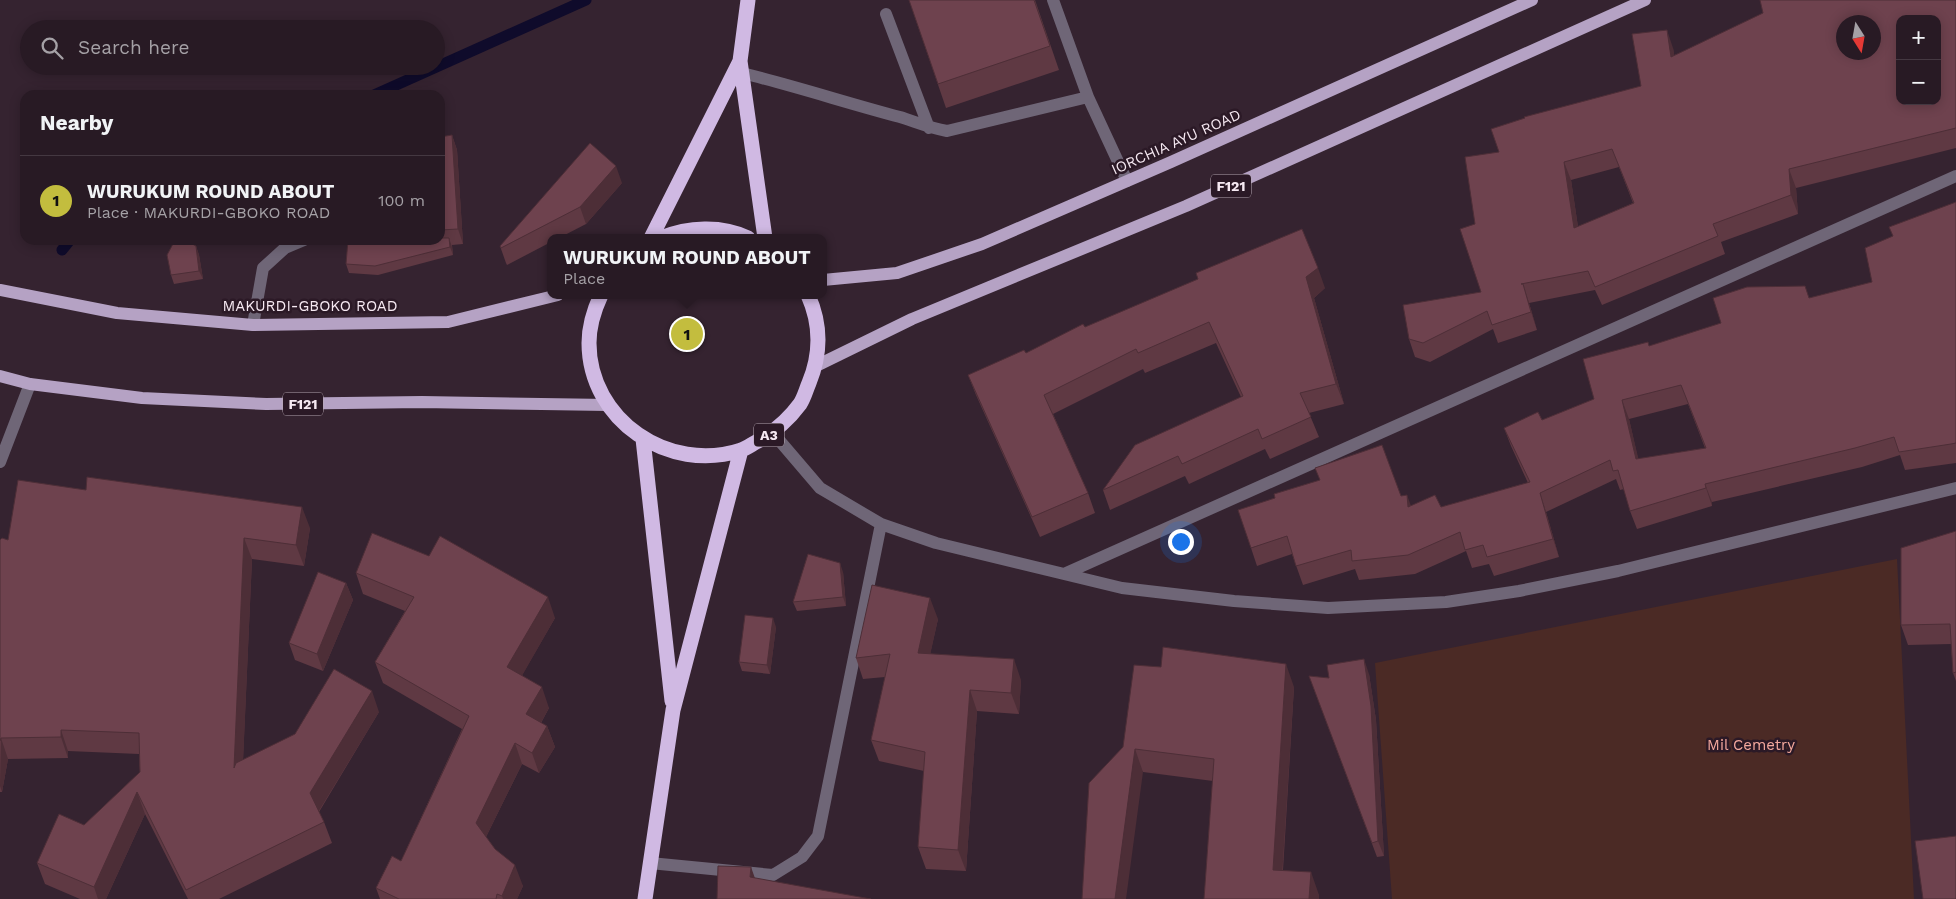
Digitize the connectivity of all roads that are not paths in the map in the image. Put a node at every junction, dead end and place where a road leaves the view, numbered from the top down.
1 (748, 0) edge
2 (1053, 0) edge
3 (1532, 0) edge
4 (1645, 0) edge
5 (886, 14) dead end
6 (741, 67) junction
7 (1088, 97) junction
8 (929, 128) junction
9 (1956, 176) edge
10 (1127, 182) junction
11 (653, 234) edge
12 (670, 234) edge
13 (740, 234) edge
14 (764, 234) edge
15 (293, 245) edge
16 (827, 280) edge
17 (0, 290) edge
18 (547, 298) edge
19 (599, 299) edge
20 (810, 299) edge
21 (254, 325) junction
22 (816, 366) junction
23 (0, 376) edge
24 (30, 384) junction
25 (608, 405) junction
26 (773, 433) junction
27 (643, 439) junction
28 (741, 450) junction
29 (0, 462) edge
30 (1956, 488) edge
31 (881, 524) junction
32 (1064, 574) junction
33 (673, 710) junction
34 (650, 863) junction
35 (645, 899) edge

1 - 6 highway
2 - 7 street
3 - 10 main road, IORCHIA AYU ROAD
4 - 22 main road, F121
5 - 8 street
6 - 8 street
6 - 11 highway
6 - 14 highway
7 - 8 street
7 - 10 street
9 - 32 street
10 - 16 main road, IORCHIA AYU ROAD
12 - 13 highway
15 - 21 street
17 - 21 main road, MAKURDI-GBOKO ROAD
18 - 21 main road, MAKURDI-GBOKO ROAD
19 - 25 highway, A3
20 - 22 highway, A3
22 - 26 highway, A3
23 - 24 main road, F121
24 - 25 main road, F121
24 - 29 street
25 - 27 highway, A3
26 - 28 highway, A3
26 - 31 street
27 - 28 highway, A3
27 - 33 highway, A3
28 - 33 highway, A3
30 - 32 street
31 - 32 street
31 - 34 street
33 - 34 highway, A3
34 - 35 highway, A3

